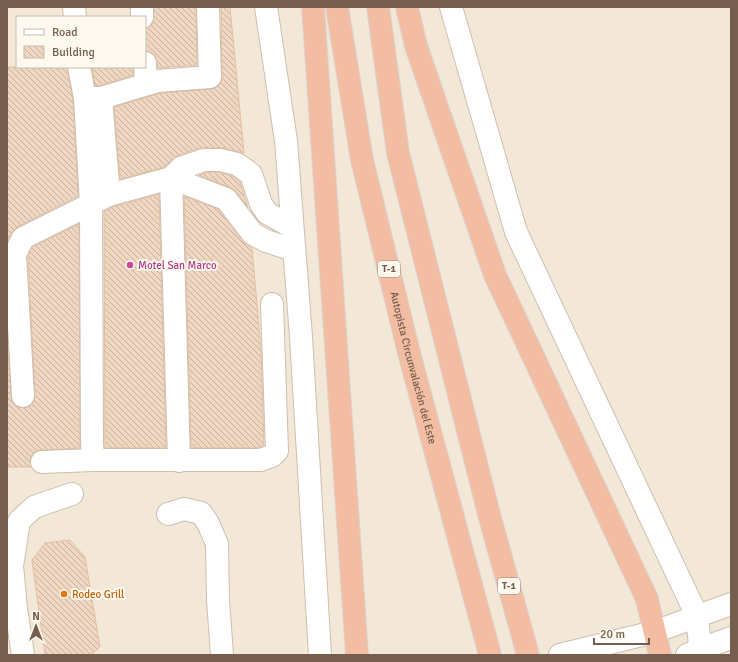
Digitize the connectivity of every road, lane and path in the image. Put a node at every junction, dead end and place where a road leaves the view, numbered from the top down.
1 (208, 7) edge
2 (266, 7) edge
3 (313, 7) edge
4 (337, 7) edge
5 (378, 7) edge
6 (407, 7) edge
7 (451, 7) edge
8 (79, 68) edge
9 (145, 68) edge
10 (146, 84) junction
11 (93, 98) junction
12 (170, 178) junction
13 (100, 199) junction
14 (292, 227) junction
15 (294, 250) junction
16 (272, 304) dead end
17 (22, 396) dead end
18 (93, 460) junction
19 (179, 461) junction
20 (42, 462) dead end
21 (72, 494) dead end
22 (168, 514) dead end
23 (731, 604) edge
24 (697, 616) junction
25 (654, 632) junction
26 (711, 649) edge
27 (23, 655) edge
28 (222, 655) edge
29 (320, 655) edge
30 (357, 655) edge
31 (490, 655) edge
32 (528, 655) edge
33 (560, 655) edge
34 (660, 655) edge

1 - 10 street
2 - 14 street
3 - 30 highway
4 - 31 highway, Autopista Circunvalación del Este / T-1
5 - 32 highway, T-1
6 - 25 highway
7 - 24 street
8 - 11 street
9 - 10 street
10 - 11 street
11 - 13 street
12 - 13 street
12 - 14 street
12 - 15 street
12 - 19 street
13 - 17 street
13 - 18 street
14 - 15 street
15 - 29 street
16 - 19 street
18 - 19 street
18 - 20 street
21 - 27 street
22 - 28 street
23 - 24 street
24 - 25 street
24 - 26 street
25 - 33 street
25 - 34 highway

